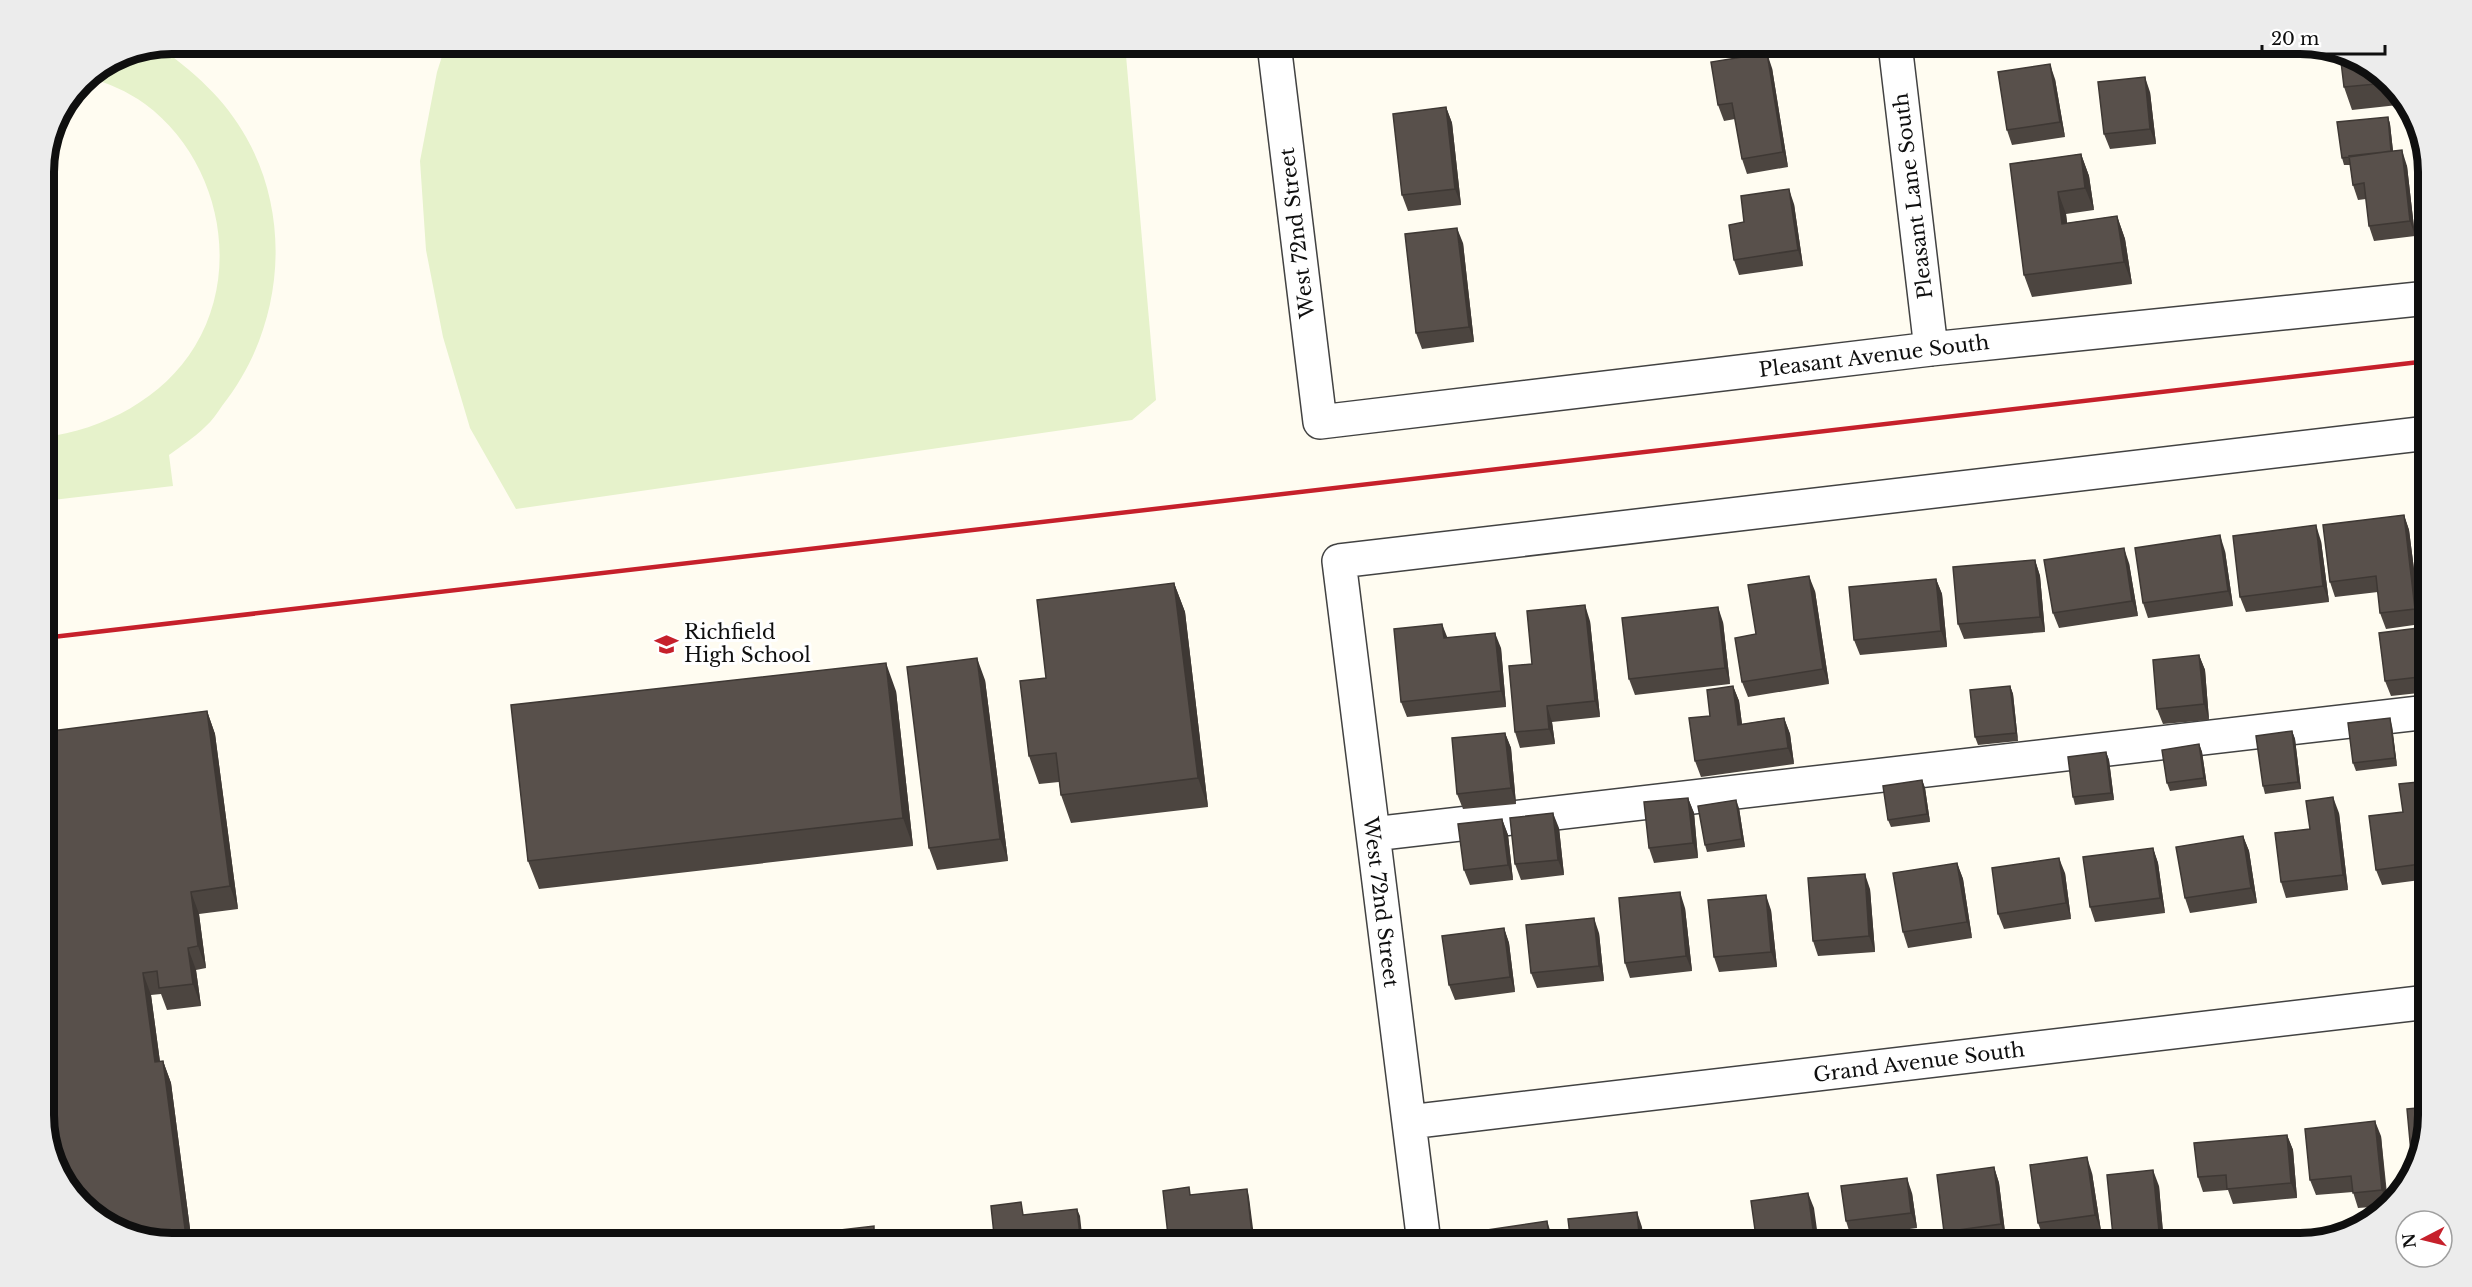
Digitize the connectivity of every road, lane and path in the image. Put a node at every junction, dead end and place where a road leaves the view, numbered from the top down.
1 (1275, 54) edge
2 (1896, 54) edge
3 (2418, 299) edge
4 (1931, 349) junction
5 (1320, 422) joint
6 (2418, 434) edge
7 (2418, 713) edge
8 (1373, 834) junction
9 (2418, 1003) edge
10 (1409, 1122) junction
11 (1423, 1233) edge

1 - 5 street, West 72nd Street
2 - 4 street, Pleasant Lane South
3 - 4 street, Pleasant Avenue South
4 - 5 street, Pleasant Avenue South
6 - 8 street, West 72nd Street
7 - 8 street
8 - 10 street, West 72nd Street
9 - 10 street, Grand Avenue South
10 - 11 street, West 72nd Street

